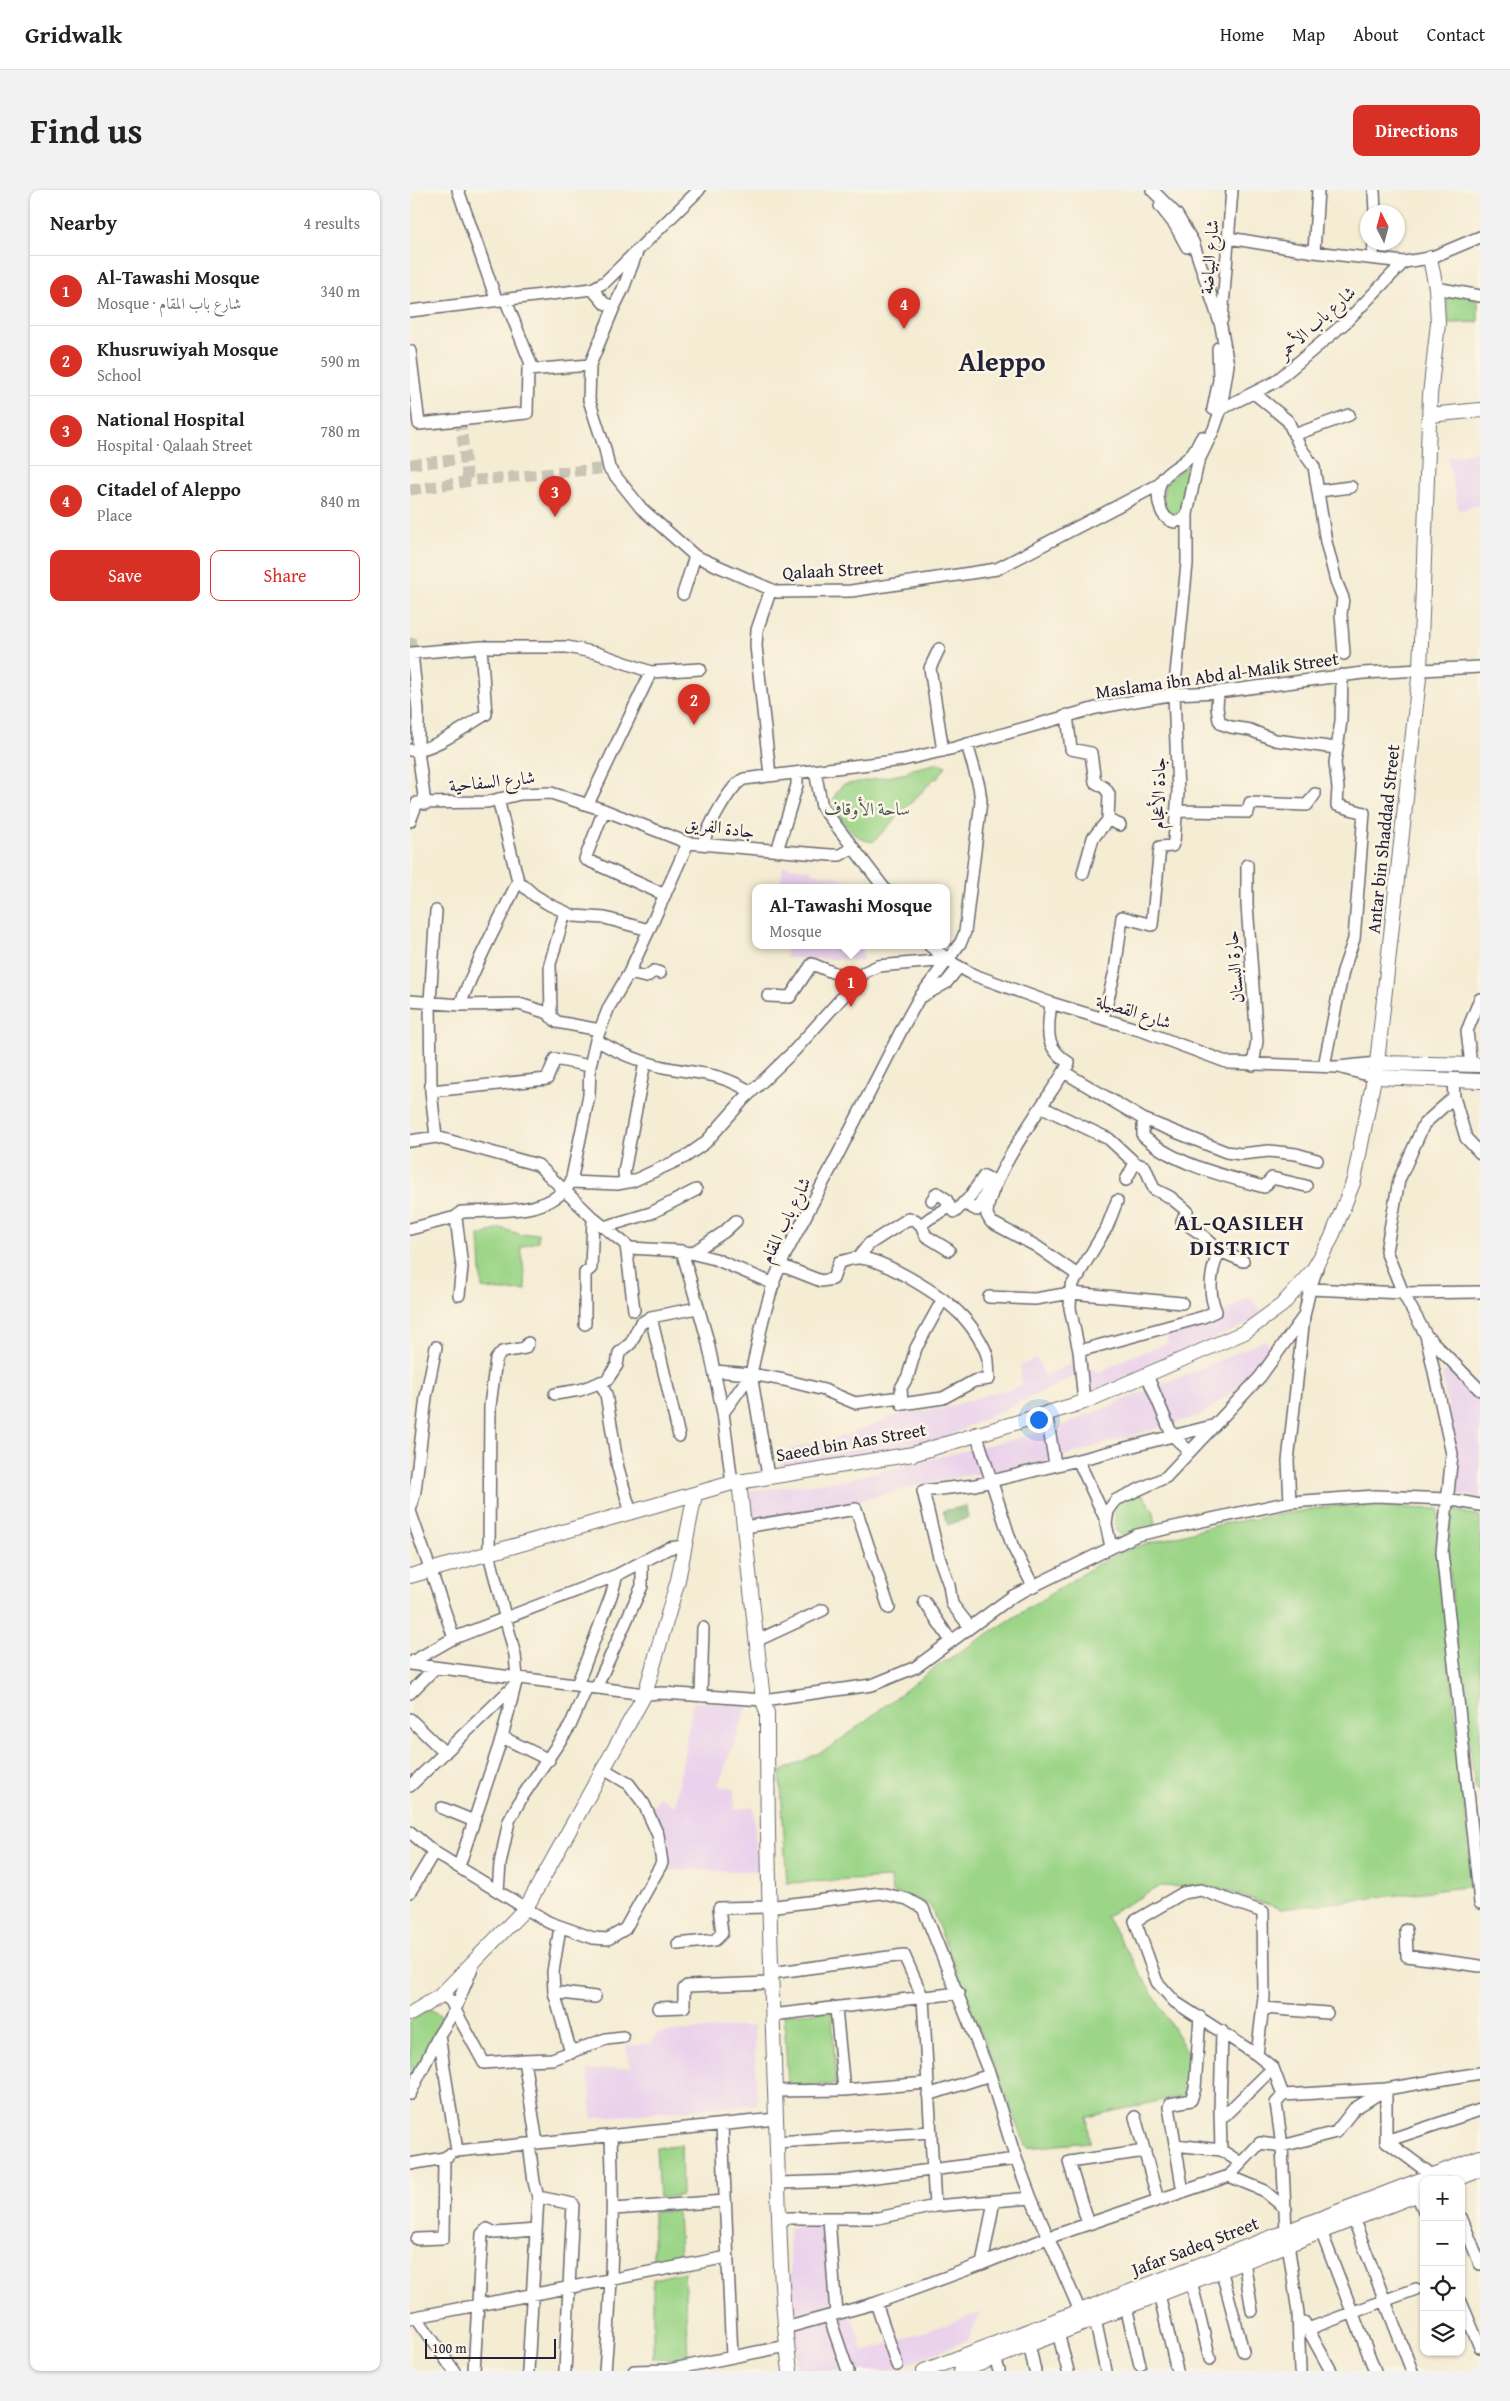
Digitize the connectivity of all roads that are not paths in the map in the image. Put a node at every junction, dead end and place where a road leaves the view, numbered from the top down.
1 (458, 190) edge
2 (693, 190) edge
3 (699, 190) edge
4 (1145, 190) edge
5 (1152, 190) edge
6 (1232, 190) edge
7 (1318, 190) edge
8 (1374, 191) edge
9 (1375, 205) edge
10 (1229, 238) junction
11 (1480, 238) edge
12 (639, 247) junction
13 (1374, 250) edge
14 (1314, 252) junction
15 (1373, 258) junction
16 (1430, 258) junction
17 (1404, 262) junction
18 (591, 287) junction
19 (1436, 288) junction
20 (494, 296) junction
21 (1480, 296) edge
22 (506, 301) junction
23 (410, 304) edge
24 (614, 306) junction
25 (410, 311) edge
26 (1221, 326) junction
27 (410, 352) edge
28 (590, 365) junction
29 (533, 369) junction
30 (1254, 394) junction
31 (1221, 409) junction
32 (1480, 410) edge
33 (1349, 415) dead end
34 (1430, 416) junction
35 (1294, 434) junction
36 (1194, 459) junction
37 (1160, 484) junction
38 (1351, 487) dead end
39 (1319, 491) junction
40 (1187, 514) junction
41 (695, 556) junction
42 (771, 589) junction
43 (683, 594) dead end
44 (482, 647) junction
45 (938, 649) dead end
46 (1344, 654) dead end
47 (1480, 667) edge
48 (700, 669) dead end
49 (1420, 669) junction
50 (651, 672) junction
51 (1342, 675) junction
52 (1218, 692) junction
53 (1174, 694) junction
54 (1067, 715) junction
55 (967, 744) junction
56 (1336, 748) junction
57 (414, 751) edge
58 (943, 751) junction
59 (815, 771) junction
60 (797, 773) junction
61 (770, 775) junction
62 (1315, 794) dead end
63 (498, 799) junction
64 (425, 804) junction
65 (588, 804) junction
66 (604, 810) junction
67 (1177, 811) junction
68 (1108, 820) junction
69 (410, 821) edge
70 (1120, 825) dead end
71 (688, 843) junction
72 (704, 844) junction
73 (852, 848) junction
74 (777, 851) junction
75 (1247, 865) dead end
76 (1083, 873) dead end
77 (518, 881) junction
78 (881, 884) edge
79 (665, 895) junction
80 (436, 910) dead end
81 (565, 912) junction
82 (649, 930) junction
83 (934, 949) edge
84 (948, 960) junction
85 (959, 967) junction
86 (629, 973) junction
87 (660, 973) dead end
88 (857, 982) junction
89 (768, 996) dead end
90 (919, 998) junction
91 (1480, 999) edge
92 (410, 1002) edge
93 (430, 1002) junction
94 (1051, 1003) junction
95 (460, 1005) junction
96 (551, 1017) junction
97 (1103, 1019) junction
98 (598, 1035) junction
99 (645, 1062) junction
100 (1253, 1065) junction
101 (1476, 1065) edge
102 (590, 1066) junction
103 (1324, 1066) junction
104 (1376, 1070) junction
105 (1064, 1072) junction
106 (1453, 1080) junction
107 (1480, 1081) edge
108 (431, 1091) junction
109 (751, 1092) junction
110 (1454, 1096) junction
111 (1042, 1107) junction
112 (1143, 1119) junction
113 (436, 1137) junction
114 (410, 1141) edge
115 (1480, 1152) edge
116 (1317, 1160) dead end
117 (1135, 1163) junction
118 (1126, 1180) dead end
119 (625, 1182) junction
120 (995, 1182) junction
121 (568, 1186) junction
122 (1306, 1186) dead end
123 (696, 1190) dead end
124 (932, 1200) dead end
125 (1118, 1201) dead end
126 (950, 1207) junction
127 (456, 1217) junction
128 (593, 1218) junction
129 (736, 1221) dead end
130 (921, 1225) junction
131 (604, 1227) junction
132 (410, 1229) edge
133 (626, 1246) junction
134 (949, 1250) dead end
135 (1220, 1251) junction
136 (687, 1252) junction
137 (858, 1258) junction
138 (1322, 1258) junction
139 (1243, 1261) dead end
140 (780, 1265) junction
141 (1079, 1276) junction
142 (774, 1284) junction
143 (1310, 1288) junction
144 (1480, 1292) edge
145 (1071, 1293) junction
146 (1403, 1293) junction
147 (459, 1295) dead end
148 (989, 1298) dead end
149 (943, 1299) junction
150 (1182, 1303) dead end
151 (697, 1308) junction
152 (634, 1310) dead end
153 (1304, 1316) junction
154 (651, 1317) junction
155 (586, 1324) dead end
156 (1426, 1335) junction
157 (528, 1343) dead end
158 (436, 1347) dead end
159 (1079, 1351) junction
160 (714, 1371) junction
161 (751, 1374) junction
162 (1147, 1375) junction
163 (600, 1382) junction
164 (1480, 1390) edge
165 (555, 1394) dead end
166 (901, 1397) junction
167 (1084, 1402) junction
168 (1046, 1412) junction
169 (723, 1413) junction
170 (1213, 1426) junction
171 (976, 1433) junction
172 (1172, 1435) junction
173 (678, 1436) dead end
174 (1189, 1451) junction
175 (1078, 1460) junction
176 (1055, 1464) junction
177 (768, 1476) junction
178 (991, 1480) junction
179 (735, 1482) junction
180 (694, 1494) junction
181 (1447, 1499) junction
182 (1290, 1502) junction
183 (1480, 1505) edge
184 (410, 1511) edge
185 (631, 1513) junction
186 (1105, 1518) junction
187 (745, 1527) junction
188 (684, 1546) junction
189 (1112, 1547) junction
190 (489, 1554) junction
191 (642, 1562) junction
192 (432, 1570) junction
193 (617, 1574) junction
194 (410, 1576) edge
195 (1033, 1586) junction
196 (924, 1601) dead end
197 (889, 1608) dead end
198 (823, 1610) dead end
199 (507, 1618) junction
200 (970, 1627) junction
201 (702, 1628) dead end
202 (454, 1638) junction
203 (756, 1641) junction
204 (951, 1641) junction
205 (410, 1664) edge
206 (435, 1668) junction
207 (516, 1682) junction
208 (587, 1687) junction
209 (410, 1693) edge
210 (645, 1694) junction
211 (701, 1696) junction
212 (763, 1700) junction
213 (410, 1719) edge
214 (502, 1737) junction
215 (445, 1753) junction
216 (549, 1760) junction
217 (602, 1768) junction
218 (410, 1786) edge
219 (1474, 1799) edge
220 (442, 1808) dead end
221 (474, 1821) junction
222 (410, 1832) edge
223 (1477, 1840) edge
224 (434, 1852) junction
225 (459, 1866) junction
226 (498, 1891) junction
227 (410, 1892) edge
228 (1480, 1897) edge
229 (768, 1907) junction
230 (526, 1908) junction
231 (560, 1926) junction
232 (1406, 1930) dead end
233 (678, 1944) dead end
234 (474, 1963) junction
235 (1480, 1966) edge
236 (771, 1978) junction
237 (554, 1992) junction
238 (959, 1993) junction
239 (440, 1996) junction
240 (595, 1997) dead end
241 (923, 1998) junction
242 (658, 2008) dead end
243 (1263, 2008) junction
244 (836, 2009) junction
245 (455, 2010) junction
246 (1328, 2013) dead end
247 (410, 2014) edge
248 (772, 2015) junction
249 (1200, 2017) junction
250 (1222, 2031) junction
251 (439, 2035) junction
252 (623, 2038) dead end
253 (572, 2053) junction
254 (1257, 2055) junction
255 (524, 2060) junction
256 (1273, 2068) junction
257 (1480, 2073) edge
258 (990, 2075) junction
259 (928, 2083) junction
260 (1386, 2089) junction
261 (844, 2090) junction
262 (775, 2091) junction
263 (410, 2094) edge
264 (928, 2095) junction
265 (1283, 2095) junction
266 (1220, 2110) junction
267 (1480, 2110) edge
268 (1135, 2117) dead end
269 (776, 2119) junction
270 (722, 2125) junction
271 (931, 2132) junction
272 (611, 2136) junction
273 (1386, 2141) junction
274 (777, 2142) junction
275 (533, 2143) junction
276 (1175, 2145) junction
277 (1282, 2146) junction
278 (1221, 2150) junction
279 (456, 2151) junction
280 (1144, 2151) junction
281 (1480, 2156) edge
282 (444, 2158) junction
283 (1016, 2159) junction
284 (1241, 2163) junction
285 (410, 2164) edge
286 (934, 2170) junction
287 (1480, 2170) edge
288 (1432, 2175) junction
289 (1229, 2176) junction
290 (1464, 2176) edge
291 (778, 2183) junction
292 (1183, 2192) junction
293 (1420, 2193) edge
294 (538, 2197) junction
295 (1031, 2198) junction
296 (1158, 2200) junction
297 (994, 2201) junction
298 (725, 2202) junction
299 (935, 2206) junction
300 (614, 2209) junction
301 (1286, 2209) junction
302 (780, 2218) junction
303 (829, 2218) junction
304 (1353, 2218) junction
305 (1462, 2221) edge
306 (1088, 2224) junction
307 (536, 2230) junction
308 (1321, 2231) junction
309 (1287, 2237) junction
310 (1047, 2238) junction
311 (417, 2239) dead end
312 (728, 2257) junction
313 (1244, 2260) junction
314 (982, 2264) junction
315 (1480, 2264) edge
316 (1221, 2269) junction
317 (611, 2280) junction
318 (1191, 2281) junction
319 (570, 2287) junction
320 (1416, 2289) dead end
321 (533, 2294) junction
322 (1159, 2294) junction
323 (1384, 2300) junction
324 (876, 2303) junction
325 (478, 2305) junction
326 (1126, 2307) junction
327 (1080, 2311) junction
328 (1252, 2311) dead end
329 (1465, 2311) edge
330 (1352, 2312) junction
331 (1298, 2313) junction
332 (832, 2315) junction
333 (414, 2318) edge
334 (1095, 2319) junction
335 (786, 2328) junction
336 (1308, 2328) junction
337 (1058, 2333) junction
338 (1029, 2344) junction
339 (787, 2346) junction
340 (1480, 2347) edge
341 (1243, 2350) dead end
342 (732, 2357) junction
343 (1210, 2360) dead end
344 (997, 2364) edge
345 (1140, 2365) dead end
346 (897, 2366) dead end
347 (966, 2370) edge
348 (454, 2371) edge
349 (474, 2371) edge
350 (528, 2371) edge
351 (565, 2371) edge
352 (605, 2371) edge
353 (634, 2371) edge
354 (790, 2371) edge
355 (848, 2371) edge
356 (924, 2371) edge
357 (1035, 2371) edge
358 (1068, 2371) edge
359 (1106, 2371) edge
360 (1177, 2371) edge
361 (1298, 2371) edge
362 (1331, 2371) edge
363 (1375, 2371) edge
364 (1412, 2371) edge

1 - 20 street
2 - 18 street
3 - 12 street
4 - 36 street
5 - 26 street
6 - 10 street, شارع البياضة
7 - 14 street
8 - 9 street
10 - 14 street
10 - 26 street, شارع البياضة
11 - 16 street
12 - 18 street
12 - 24 street, Qalaah Street
13 - 15 street
14 - 15 street
15 - 17 street
16 - 17 street
16 - 19 main road, Antar bin Shaddad Street
17 - 30 street, شارع باب الأحمر
18 - 20 street
18 - 22 street
18 - 24 street
19 - 21 street
19 - 34 main road, Antar bin Shaddad Street
20 - 23 street
22 - 25 street
22 - 29 street
24 - 28 street, Qalaah Street
26 - 31 street
27 - 29 street
28 - 29 street
28 - 41 street, Qalaah Street
30 - 31 street, شارع باب الأحمر
30 - 35 street
31 - 36 street
32 - 34 main road
33 - 35 street
34 - 49 main road, Antar bin Shaddad Street
35 - 39 street
36 - 37 street, Qalaah Street
36 - 40 street, جادة الأعجام
37 - 40 street
37 - 42 street, Qalaah Street
38 - 39 street
39 - 46 street
40 - 53 street, جادة الأعجام
41 - 42 street, Qalaah Street
41 - 43 street
42 - 61 street
44 - 50 street
44 - 57 street
44 - 57 street
45 - 58 street
47 - 49 street, Maslama ibn Abd al-Malik Street
48 - 50 street
49 - 51 street, Maslama ibn Abd al-Malik Street
49 - 104 main road, Antar bin Shaddad Street
50 - 65 street
51 - 52 street, Maslama ibn Abd al-Malik Street
51 - 56 street
52 - 53 street, Maslama ibn Abd al-Malik Street
52 - 56 street
53 - 54 street, Maslama ibn Abd al-Malik Street
53 - 67 street, جادة الأعجام
54 - 55 street, Maslama ibn Abd al-Malik Street
54 - 68 street
55 - 58 street, Maslama ibn Abd al-Malik Street
55 - 84 street, شارع باب المقام
56 - 103 street
57 - 64 street
58 - 59 street, Maslama ibn Abd al-Malik Street
59 - 60 street, Maslama ibn Abd al-Malik Street
59 - 73 street
60 - 61 street, Maslama ibn Abd al-Malik Street
60 - 74 street
61 - 72 street, Maslama ibn Abd al-Malik Street
62 - 67 street
63 - 64 street, شارع السفاحية
63 - 65 street, شارع السفاحية
63 - 77 street
64 - 69 street, شارع السفاحية
65 - 66 street, جادة الفريق
66 - 71 street, جادة الفريق
66 - 79 street
67 - 97 street, جادة الأعجام
68 - 70 street
68 - 76 street
71 - 72 street, جادة الفريق
71 - 79 street
72 - 74 street, جادة الفريق
73 - 74 street, جادة الفريق
73 - 78 street
75 - 100 street, حارة البستان
77 - 81 street
77 - 95 street
79 - 82 street
80 - 93 street
81 - 82 street
81 - 96 street
82 - 86 street
83 - 84 street, شارع القصيلة
84 - 85 street, شارع القصيلة
84 - 88 street
84 - 90 street, شارع باب المقام
85 - 90 street
85 - 94 street, شارع القصيلة
86 - 87 street
86 - 98 street
88 - 89 street
88 - 109 street
90 - 140 street, شارع باب المقام
91 - 101 street
92 - 93 street
93 - 95 street
93 - 108 street
94 - 97 street, شارع القصيلة
94 - 105 street
95 - 96 street
96 - 98 street
97 - 100 street, شارع القصيلة
98 - 99 street
98 - 102 street
99 - 109 street
99 - 119 street
100 - 103 street, شارع القصيلة
101 - 104 main road
102 - 108 street
102 - 121 street
103 - 104 street, شارع القصيلة
104 - 106 main road
104 - 138 main road, Antar bin Shaddad Street
105 - 111 street
105 - 112 street
106 - 107 main road
106 - 110 street
108 - 113 street
109 - 119 street
110 - 115 street
110 - 146 street
111 - 117 street
111 - 120 street
112 - 116 street
112 - 122 street
113 - 114 street
113 - 121 street
117 - 118 street
117 - 135 street
119 - 121 street
120 - 126 street
120 - 141 street
121 - 127 street
121 - 128 street
123 - 131 street
124 - 126 street
125 - 141 street
126 - 130 street
127 - 132 street
127 - 147 street
128 - 131 street
128 - 155 street
129 - 136 street
130 - 134 street
130 - 137 street
131 - 133 street
133 - 136 street
133 - 152 street
135 - 139 street
135 - 159 street
136 - 142 street
136 - 151 street
137 - 140 street
137 - 149 street
138 - 143 street
138 - 162 main road, Saeed bin Aas Street
140 - 142 street, شارع باب المقام
141 - 145 street
142 - 161 street, شارع باب المقام
143 - 146 street
143 - 153 street
144 - 146 street
145 - 148 street
145 - 150 street
145 - 159 street
146 - 156 street
149 - 166 street
149 - 166 street
151 - 154 street
151 - 160 street
153 - 170 street
153 - 182 street
154 - 163 street
154 - 173 street
156 - 164 street
156 - 181 street
157 - 190 street
158 - 184 street
159 - 167 street
160 - 161 street
160 - 169 street
161 - 166 street
161 - 169 street
161 - 177 street, شارع باب المقام
162 - 167 main road, Saeed bin Aas Street
162 - 172 street
163 - 165 street
163 - 185 street
167 - 168 main road, Saeed bin Aas Street
168 - 171 main road, Saeed bin Aas Street
168 - 176 street
169 - 179 street
170 - 172 street
170 - 174 street
171 - 177 main road, Saeed bin Aas Street
171 - 178 street
172 - 174 street
172 - 175 street
174 - 186 street
175 - 176 street
175 - 186 street
176 - 178 street
177 - 179 main road, Saeed bin Aas Street
178 - 195 street
178 - 200 street
179 - 180 main road, Saeed bin Aas Street
179 - 187 main road
180 - 185 main road, Saeed bin Aas Street
180 - 188 main road
181 - 182 street
181 - 183 street
181 - 219 street
182 - 189 street
184 - 192 street
185 - 190 main road, Saeed bin Aas Street
186 - 189 street
187 - 197 street
187 - 203 main road
188 - 191 street
188 - 210 main road
189 - 195 street
190 - 192 main road, Saeed bin Aas Street
190 - 199 street
191 - 193 street
191 - 208 street
192 - 194 main road, Saeed bin Aas Street
192 - 202 street
193 - 199 street
193 - 208 street
195 - 200 street
196 - 204 street
198 - 203 street
199 - 202 street
199 - 207 street
200 - 204 street
201 - 211 street
202 - 205 street
203 - 212 main road
204 - 212 street
205 - 206 street
206 - 207 street
206 - 209 street
207 - 208 street
207 - 214 street
207 - 215 street
208 - 210 street
208 - 216 street
210 - 211 street
210 - 217 main road
211 - 212 street
212 - 229 main road
213 - 215 street
214 - 216 street
214 - 221 street
215 - 218 street
216 - 226 street
217 - 230 main road
217 - 231 street
219 - 223 street
220 - 221 street
221 - 225 street
222 - 224 street
223 - 228 street
224 - 225 street
224 - 227 street
225 - 226 street
226 - 230 street
229 - 233 street
229 - 236 main road
229 - 238 street
230 - 231 street
230 - 234 main road
231 - 237 street
232 - 235 street
234 - 239 main road
234 - 245 street
236 - 241 street
236 - 242 street
236 - 248 main road
237 - 240 street
237 - 253 street
238 - 241 street
238 - 258 street
239 - 245 street
239 - 247 main road
241 - 244 street
241 - 259 street
243 - 246 street
243 - 249 street
243 - 254 street
244 - 248 street
244 - 261 street
245 - 251 street
245 - 255 street
248 - 262 main road
249 - 250 street
249 - 276 street
250 - 254 street
250 - 266 street
251 - 263 street
251 - 279 street
252 - 253 street
253 - 255 street
254 - 256 street
255 - 275 street
256 - 265 street
256 - 266 street
257 - 260 street
258 - 264 street
258 - 283 street
259 - 261 street
259 - 264 street
260 - 265 street
260 - 273 street
260 - 277 street
261 - 262 street
262 - 269 main road
264 - 271 street
265 - 277 street
266 - 278 street
267 - 273 street
268 - 280 street
269 - 270 street
269 - 274 main road
270 - 272 street
270 - 298 street
271 - 274 street
271 - 286 street
272 - 275 street
272 - 300 street
273 - 288 street
274 - 291 main road
275 - 279 street
275 - 294 street
276 - 278 street
276 - 292 street
277 - 284 street
277 - 301 street
278 - 284 street
279 - 282 street
280 - 296 street
280 - 306 street
281 - 288 main road, Jafar Sadeq Street
282 - 285 street
282 - 311 street
283 - 286 street
283 - 295 street
284 - 289 street
286 - 291 street
286 - 299 street
287 - 290 main road
288 - 309 main road, Jafar Sadeq Street
289 - 292 street
289 - 301 street
291 - 302 main road
292 - 296 street
293 - 304 main road, Jafar Sadeq Street
294 - 307 street
294 - 319 street
295 - 297 street
295 - 310 street
296 - 306 street
297 - 299 street
297 - 314 street
298 - 300 street
298 - 312 street
299 - 303 street
300 - 317 street
301 - 309 street
302 - 303 street
302 - 335 main road
303 - 332 street
304 - 308 main road, Jafar Sadeq Street
304 - 323 street
305 - 315 street
306 - 310 street
307 - 321 street
307 - 325 street
308 - 309 main road, Jafar Sadeq Street
308 - 330 street
309 - 313 main road, Jafar Sadeq Street
309 - 327 main road, Jafar Sadeq Street
309 - 331 street
310 - 314 street
310 - 327 street
312 - 317 street
312 - 342 street
313 - 316 main road, Jafar Sadeq Street
313 - 328 street
314 - 324 street
316 - 318 main road, Jafar Sadeq Street
316 - 341 street
317 - 319 street
317 - 352 street
318 - 322 main road, Jafar Sadeq Street
318 - 343 street
319 - 321 street
319 - 351 street
320 - 323 street
321 - 325 street
321 - 350 street
322 - 326 main road, Jafar Sadeq Street
322 - 360 street
323 - 330 street
323 - 364 street
324 - 332 street
324 - 346 street
325 - 333 street
325 - 349 street
326 - 334 main road, Jafar Sadeq Street
326 - 345 street
327 - 356 main road, Jafar Sadeq Street
329 - 340 street
330 - 336 street
330 - 363 street
331 - 336 street
331 - 361 street
332 - 335 street
332 - 355 street
333 - 348 street
334 - 337 main road, Jafar Sadeq Street
334 - 359 street
335 - 339 main road
336 - 362 street
337 - 338 main road, Jafar Sadeq Street
337 - 358 street
338 - 344 main road, Jafar Sadeq Street
338 - 357 street
339 - 342 street
339 - 354 main road
342 - 353 street
344 - 347 main road, Jafar Sadeq Street

